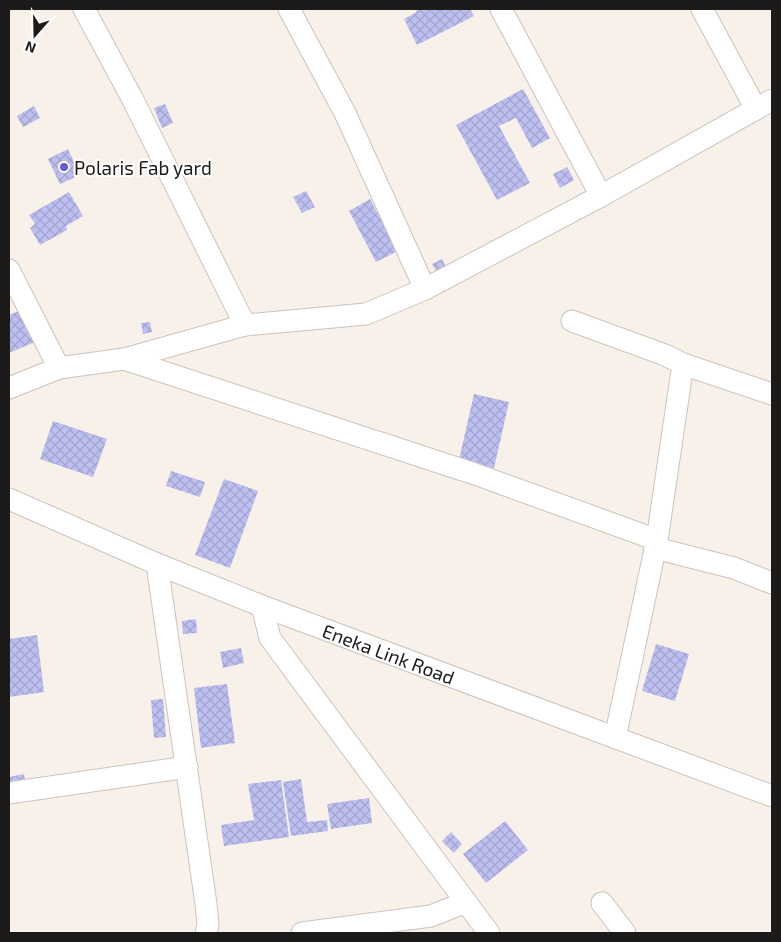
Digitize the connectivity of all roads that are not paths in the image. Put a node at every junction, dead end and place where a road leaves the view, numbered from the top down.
1 (84, 9) edge
2 (290, 9) edge
3 (501, 9) edge
4 (702, 9) edge
5 (764, 104) edge
6 (601, 196) junction
7 (9, 270) edge
8 (425, 289) junction
9 (572, 321) dead end
10 (245, 325) junction
11 (124, 359) junction
12 (683, 364) junction
13 (59, 368) junction
14 (9, 388) edge
15 (772, 394) edge
16 (9, 499) edge
17 (656, 544) junction
18 (157, 564) junction
19 (772, 583) edge
20 (262, 606) junction
21 (615, 738) junction
22 (187, 767) junction
23 (9, 793) edge
24 (772, 796) edge
25 (466, 902) junction
26 (602, 903) dead end
27 (432, 925) edge
28 (206, 933) edge
29 (302, 933) edge
30 (489, 933) edge
31 (625, 933) edge

1 - 10 street
2 - 8 street
3 - 6 street
4 - 5 street
5 - 6 street
6 - 8 street
7 - 13 street
8 - 10 street
9 - 12 street
10 - 11 street
11 - 13 street
11 - 17 street
12 - 15 street
12 - 17 street
13 - 14 street
16 - 18 street, Eneka Link Road
17 - 19 street
17 - 21 street
18 - 20 street, Eneka Link Road
18 - 22 street
20 - 21 street, Eneka Link Road
20 - 25 street
21 - 24 street, Eneka Link Road
22 - 23 street
22 - 28 street
25 - 27 street
25 - 30 street
26 - 31 street
27 - 29 street

